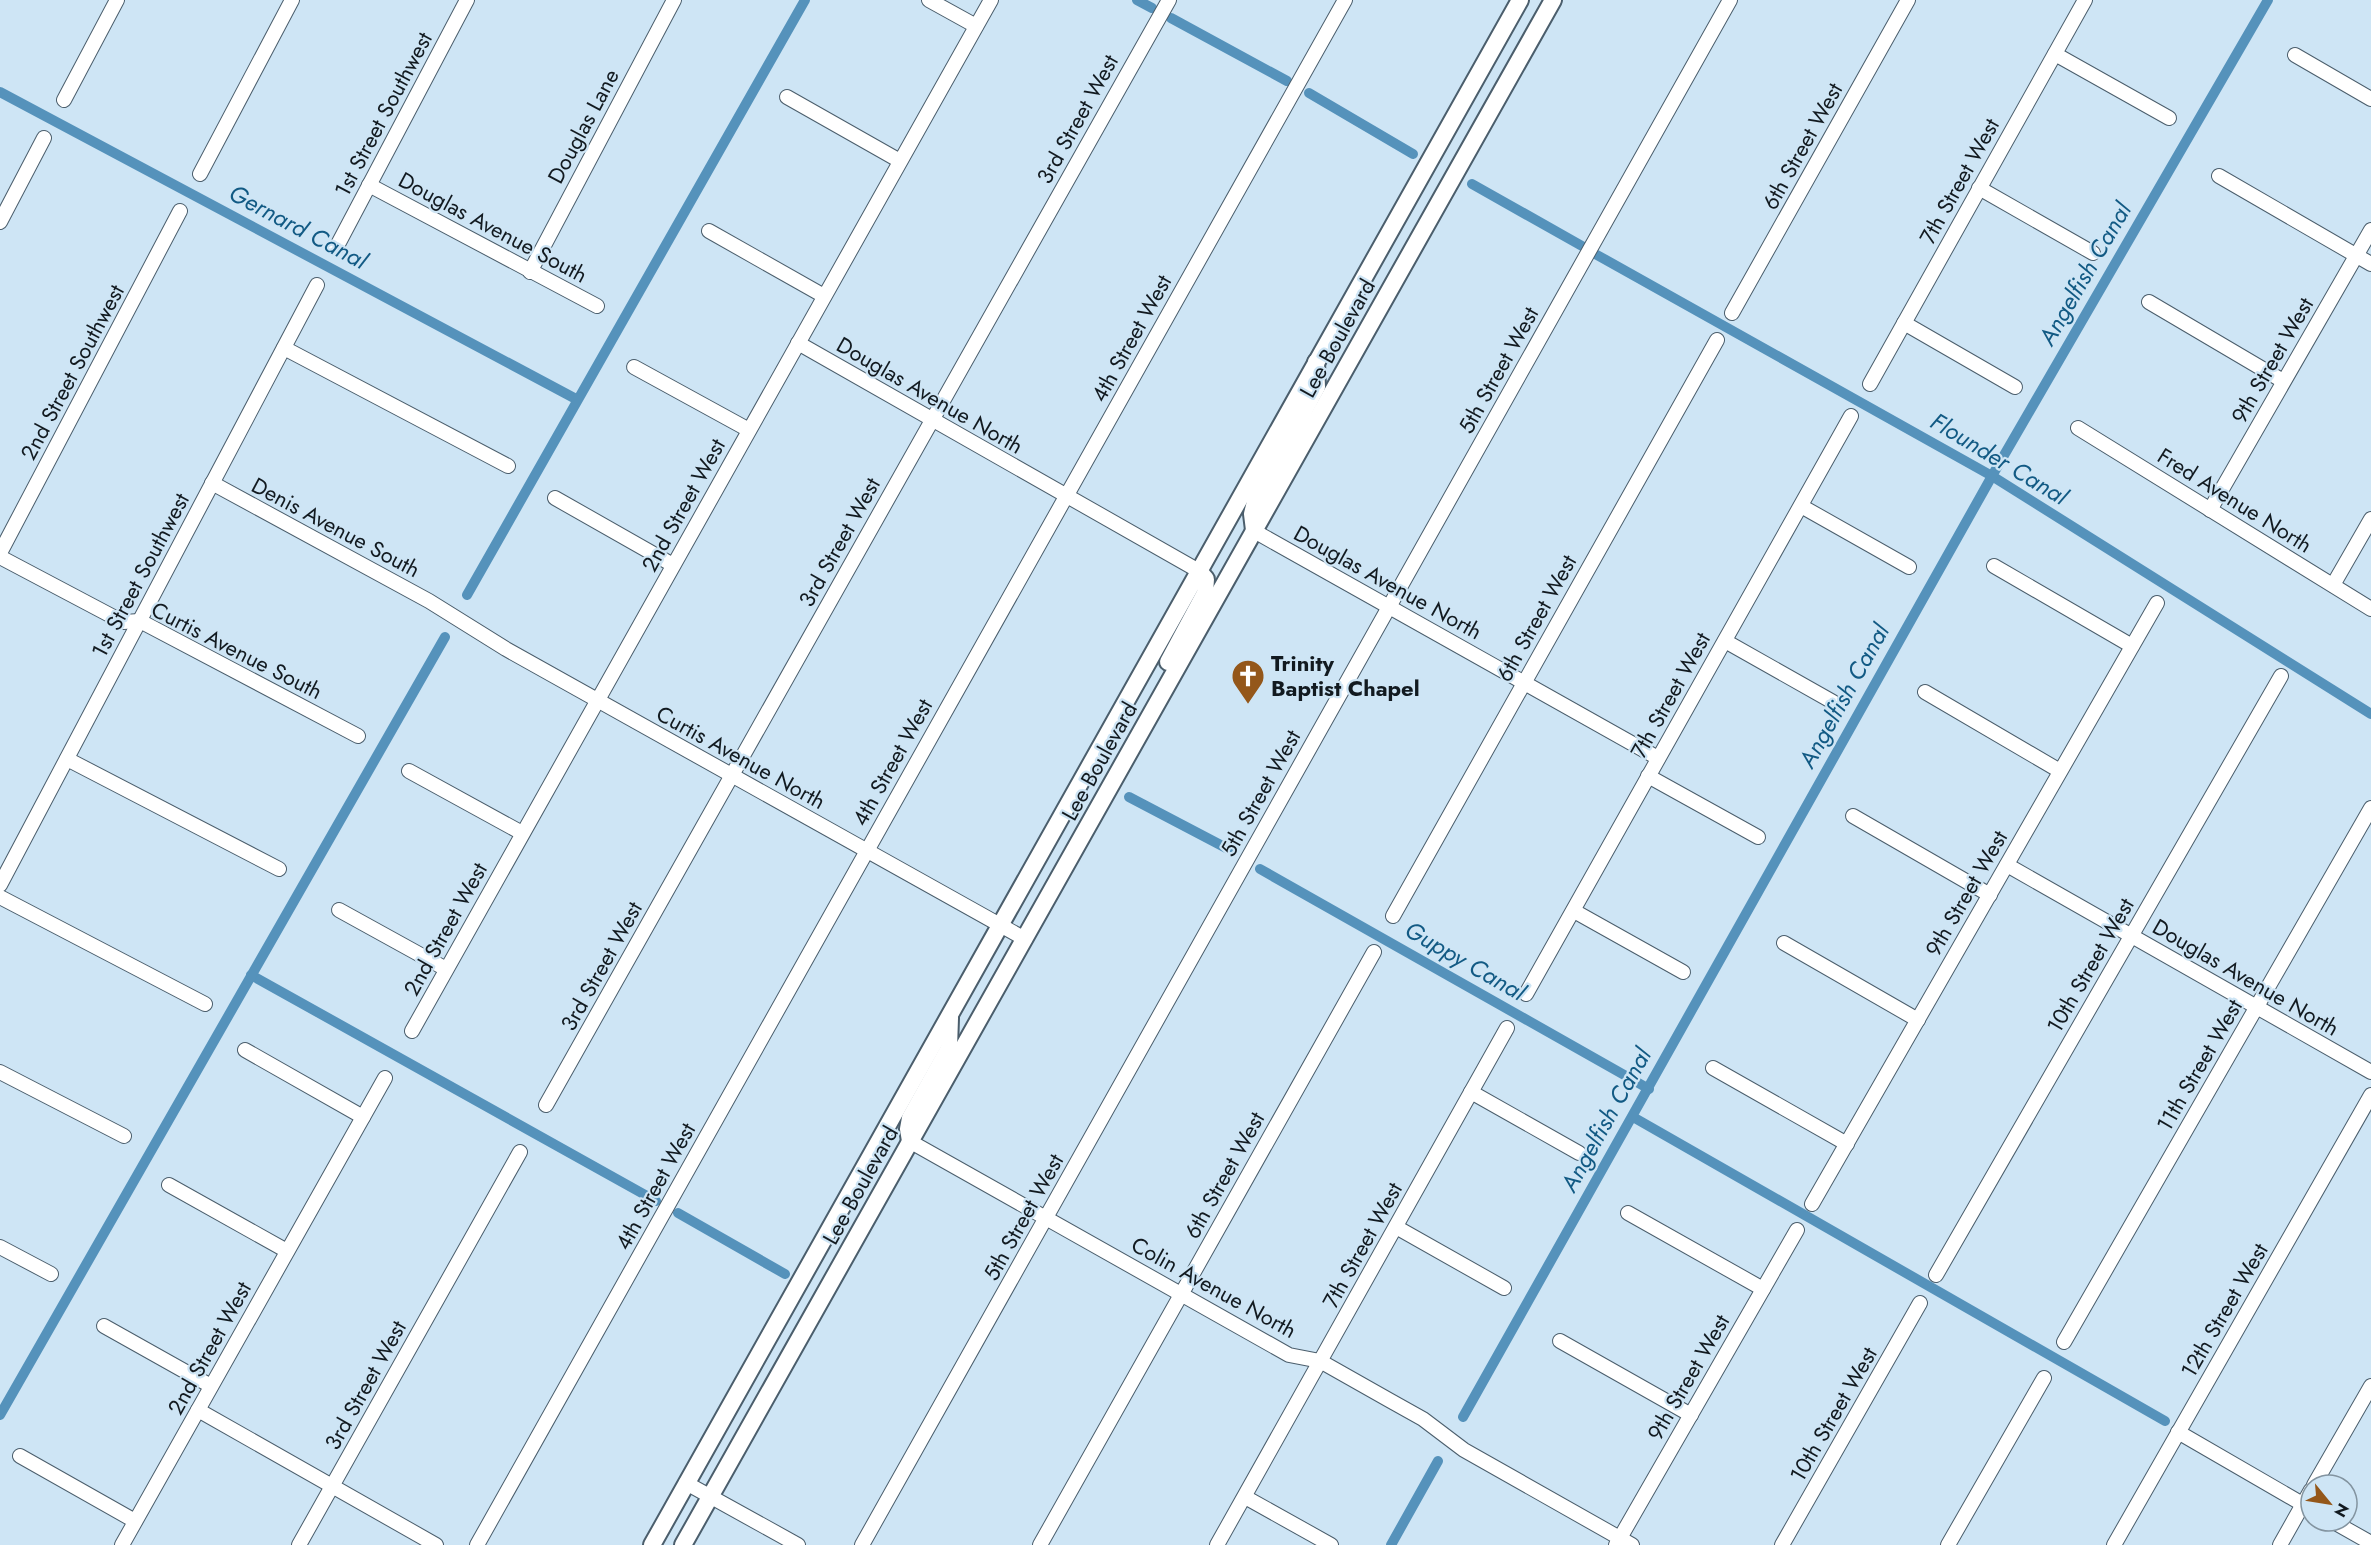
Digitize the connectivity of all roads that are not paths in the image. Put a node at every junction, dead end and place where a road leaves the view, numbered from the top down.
1 (117, 0) edge
2 (292, 0) edge
3 (467, 0) edge
4 (674, 0) edge
5 (929, 0) edge
6 (990, 0) edge
7 (1169, 0) edge
8 (1345, 0) edge
9 (1520, 0) edge
10 (1553, 0) edge
11 (1730, 0) edge
12 (1908, 0) edge
13 (2085, 0) edge
14 (976, 26) junction
15 (2055, 54) junction
16 (2295, 55) dead end
17 (787, 97) dead end
18 (2371, 99) edge
19 (64, 100) dead end
20 (2169, 118) dead end
21 (44, 138) dead end
22 (900, 161) junction
23 (200, 174) dead end
24 (2219, 176) dead end
25 (369, 185) junction
26 (1979, 188) junction
27 (180, 211) dead end
28 (0, 222) edge
29 (2371, 230) edge
30 (709, 231) dead end
31 (336, 248) dead end
32 (2093, 253) dead end
33 (2356, 256) junction
34 (2371, 264) edge
35 (530, 272) junction
36 (317, 285) dead end
37 (824, 296) junction
38 (2149, 303) dead end
39 (597, 306) dead end
40 (1732, 313) dead end
41 (1904, 323) junction
42 (1717, 340) dead end
43 (798, 344) junction
44 (284, 348) junction
45 (1316, 361) junction
46 (634, 367) dead end
47 (2283, 381) junction
48 (1870, 384) dead end
49 (2015, 387) dead end
50 (1851, 416) dead end
51 (932, 420) junction
52 (2078, 428) dead end
53 (749, 430) junction
54 (508, 466) dead end
55 (212, 483) junction
56 (1066, 496) junction
57 (555, 498) dead end
58 (1801, 506) junction
59 (2210, 510) junction
60 (2371, 519) edge
61 (1254, 531) junction
62 (0, 555) edge
63 (673, 565) junction
64 (1994, 566) dead end
65 (1909, 567) dead end
66 (1198, 571) junction
67 (2333, 585) junction
68 (2157, 603) dead end
69 (440, 607) joint
70 (1389, 607) junction
71 (2371, 609) edge
72 (140, 621) junction
73 (1725, 641) junction
74 (2132, 646) junction
75 (2281, 676) dead end
76 (1524, 683) junction
77 (1925, 692) dead end
78 (597, 699) junction
79 (1833, 702) dead end
80 (358, 736) dead end
81 (1139, 736) junction
82 (1658, 758) junction
83 (67, 759) junction
84 (409, 771) dead end
85 (2060, 771) junction
86 (732, 776) junction
87 (1648, 776) junction
88 (2371, 808) edge
89 (1853, 816) dead end
90 (522, 834) junction
91 (1758, 837) dead end
92 (866, 852) junction
93 (2007, 865) junction
94 (279, 869) dead end
95 (0, 885) edge
96 (1990, 895) junction
97 (0, 897) edge
98 (339, 910) dead end
99 (1574, 910) junction
100 (1393, 916) dead end
101 (999, 926) junction
102 (2132, 935) junction
103 (1025, 939) junction
104 (1784, 943) dead end
105 (1374, 952) dead end
106 (446, 969) junction
107 (1683, 972) dead end
108 (1526, 994) dead end
109 (205, 1004) dead end
110 (2256, 1007) junction
111 (950, 1014) junction
112 (1918, 1020) junction
113 (1507, 1028) dead end
114 (412, 1030) dead end
115 (245, 1050) dead end
116 (1713, 1068) dead end
117 (0, 1072) edge
118 (2371, 1072) edge
119 (385, 1078) dead end
120 (1471, 1092) junction
121 (2371, 1095) edge
122 (546, 1106) dead end
123 (363, 1117) junction
124 (124, 1136) dead end
125 (911, 1142) junction
126 (1846, 1144) junction
127 (520, 1152) dead end
128 (1579, 1153) dead end
129 (169, 1185) dead end
130 (1812, 1204) dead end
131 (1628, 1214) dead end
132 (1047, 1218) junction
133 (1396, 1227) junction
134 (1797, 1230) dead end
135 (0, 1246) edge
136 (286, 1251) junction
137 (51, 1274) dead end
138 (1936, 1275) dead end
139 (1504, 1288) dead end
140 (1763, 1289) junction
141 (1181, 1294) junction
142 (1920, 1303) dead end
143 (104, 1326) dead end
144 (1560, 1341) dead end
145 (2064, 1342) dead end
146 (1320, 1361) junction
147 (2044, 1378) dead end
148 (211, 1386) junction
149 (2371, 1386) edge
150 (198, 1410) junction
151 (1691, 1415) junction
152 (2178, 1432) junction
153 (20, 1456) dead end
154 (2321, 1473) edge
155 (686, 1483) junction
156 (332, 1487) junction
157 (711, 1496) junction
158 (1245, 1497) junction
159 (2299, 1501) edge
160 (2299, 1518) edge
161 (135, 1521) junction
162 (2353, 1533) edge
163 (1623, 1543) edge
164 (2371, 1543) edge
165 (122, 1545) edge
166 (299, 1545) edge
167 (436, 1545) edge
168 (477, 1545) edge
169 (652, 1545) edge
170 (684, 1545) edge
171 (798, 1545) edge
172 (862, 1545) edge
173 (1040, 1545) edge
174 (1217, 1545) edge
175 (1331, 1545) edge
176 (1782, 1545) edge
177 (1948, 1545) edge
178 (2114, 1545) edge
179 (2280, 1545) edge

1 - 19 street
2 - 23 street
3 - 25 street, 1st Street Southwest
4 - 35 street, Douglas Lane
5 - 14 street
6 - 14 street, 2nd Street West
7 - 51 street, 3rd Street West
8 - 56 street, 4th Street West
9 - 45 main road, Lee Boulevard
10 - 61 main road, Lee Boulevard
11 - 70 street, 5th Street West
12 - 40 street, 6th Street West
13 - 15 street, 7th Street West
14 - 22 street, 2nd Street West
15 - 20 street
15 - 26 street, 7th Street West
16 - 18 street
17 - 22 street
21 - 28 street
22 - 37 street, 2nd Street West
24 - 33 street
25 - 31 street, 1st Street Southwest
25 - 35 street, Douglas Avenue South
26 - 32 street
26 - 41 street, 7th Street West
27 - 62 street, 2nd Street Southwest
29 - 33 street, 9th Street West
30 - 37 street
33 - 34 street
33 - 47 street, 9th Street West
35 - 39 street, Douglas Avenue South
36 - 44 street, 1st Street Southwest
37 - 43 street, 2nd Street West
38 - 47 street
41 - 48 street, 7th Street West
41 - 49 street
42 - 76 street, 6th Street West
43 - 51 street, Douglas Avenue North
43 - 53 street, 2nd Street West
44 - 54 street
44 - 55 street, 1st Street Southwest
45 - 61 main road
45 - 66 main road, Lee Boulevard
46 - 53 street
47 - 59 street, 9th Street West
50 - 58 street, 7th Street West
51 - 56 street, Douglas Avenue North
51 - 86 street, 3rd Street West
52 - 59 street, Fred Avenue North
53 - 63 street, 2nd Street West
55 - 69 street, Denis Avenue South
55 - 72 street, 1st Street Southwest
56 - 66 street, Douglas Avenue North
56 - 92 street, 4th Street West
57 - 63 street
58 - 65 street
58 - 73 street, 7th Street West
59 - 67 street, Fred Avenue North
60 - 67 street
61 - 70 street, Douglas Avenue North
61 - 81 main road, Lee Boulevard
62 - 72 street, Curtis Avenue South
63 - 78 street, 2nd Street West
64 - 74 street
66 - 81 main road
66 - 101 main road, Lee Boulevard
67 - 71 street, Fred Avenue North
68 - 74 street, 9th Street West
69 - 78 street, Curtis Avenue North
70 - 76 street, Douglas Avenue North
70 - 132 street, 5th Street West
72 - 80 street, Curtis Avenue South
72 - 83 street, 1st Street Southwest
73 - 79 street
73 - 82 street, 7th Street West
74 - 85 street, 9th Street West
75 - 102 street, 10th Street West
76 - 82 street, Douglas Avenue North
76 - 100 street, 6th Street West
77 - 85 street
78 - 86 street, Curtis Avenue North
78 - 90 street, 2nd Street West
81 - 103 main road, Lee Boulevard
82 - 87 street, 7th Street West
83 - 94 street
83 - 95 street, 1st Street Southwest
84 - 90 street
85 - 93 street, 9th Street West
86 - 92 street, Curtis Avenue North
86 - 122 street, 3rd Street West
87 - 91 street
87 - 99 street, 7th Street West
88 - 110 street, 11th Street West
89 - 96 street
90 - 106 street, 2nd Street West
92 - 101 street, Curtis Avenue North
92 - 168 street, 4th Street West
93 - 96 street, 9th Street West
93 - 102 street, Douglas Avenue North
96 - 112 street, 9th Street West
97 - 109 street
98 - 106 street
99 - 107 street
99 - 108 street, 7th Street West
101 - 103 street, Curtis Avenue North
101 - 111 main road, Lee Boulevard
102 - 110 street, Douglas Avenue North
102 - 138 street, 10th Street West
103 - 125 main road, Lee Boulevard
104 - 112 street
105 - 141 street, 6th Street West
106 - 114 street, 2nd Street West
110 - 118 street, Douglas Avenue North
110 - 145 street, 11th Street West
111 - 125 main road
111 - 155 main road, Lee Boulevard
112 - 126 street, 9th Street West
113 - 120 street, 7th Street West
115 - 123 street
116 - 126 street
117 - 124 street
119 - 123 street, 2nd Street West
120 - 128 street
120 - 133 street, 7th Street West
121 - 152 street, 12th Street West
123 - 136 street, 2nd Street West
125 - 132 street, Colin Avenue North
125 - 157 main road, Lee Boulevard
126 - 130 street, 9th Street West
127 - 156 street, 3rd Street West
129 - 136 street
131 - 140 street
132 - 141 street, Colin Avenue North
132 - 172 street, 5th Street West
133 - 139 street
133 - 146 street, 7th Street West
134 - 140 street, 9th Street West
135 - 137 street
136 - 148 street, 2nd Street West
140 - 151 street, 9th Street West
141 - 146 street, Colin Avenue North
141 - 173 street, 6th Street West
142 - 176 street, 10th Street West
143 - 148 street
144 - 151 street
146 - 158 street, 7th Street West
146 - 163 street, Colin Avenue North
147 - 177 street
148 - 150 street, 2nd Street West
149 - 154 street
150 - 156 street
150 - 161 street, 2nd Street West
151 - 163 street, 9th Street West
152 - 159 street
152 - 178 street, 12th Street West
153 - 161 street
155 - 157 street
155 - 169 main road, Lee Boulevard
156 - 166 street, 3rd Street West
156 - 167 street
157 - 170 main road, Lee Boulevard
157 - 171 street
158 - 174 street, 7th Street West
158 - 175 street
160 - 179 street
161 - 165 street, 2nd Street West
162 - 164 street

